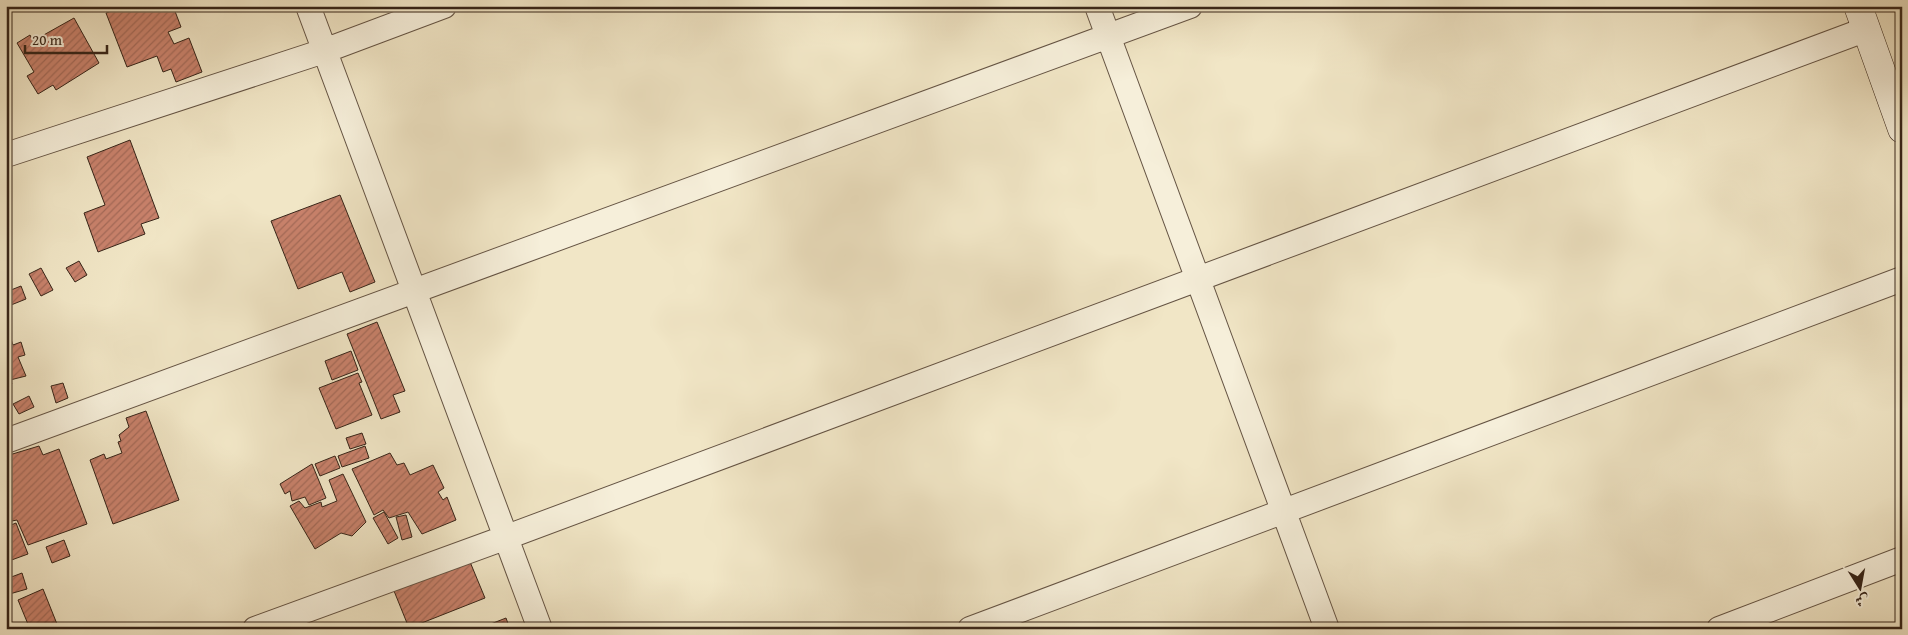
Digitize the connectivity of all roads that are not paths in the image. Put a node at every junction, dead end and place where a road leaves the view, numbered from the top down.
1 (308, 6) edge
2 (444, 6) edge
3 (1097, 6) edge
4 (1190, 6) edge
5 (1863, 18) edge
6 (1108, 36) junction
7 (324, 51) junction
8 (1901, 126) edge
9 (6, 155) edge
10 (1198, 279) junction
11 (1902, 279) edge
12 (413, 291) junction
13 (6, 441) edge
14 (1283, 511) junction
15 (507, 537) junction
16 (1902, 559) edge
17 (255, 629) edge
18 (540, 629) edge
19 (970, 629) edge
20 (1327, 629) edge
21 (1719, 629) edge

1 - 7 street
2 - 7 street
3 - 6 street
4 - 6 street
5 - 8 street
5 - 10 street
6 - 10 street
6 - 12 street
7 - 9 street
7 - 12 street
10 - 14 street
10 - 15 street
11 - 14 street
12 - 13 street
12 - 15 street
14 - 19 street
14 - 20 street
15 - 17 street
15 - 18 street
16 - 21 street

